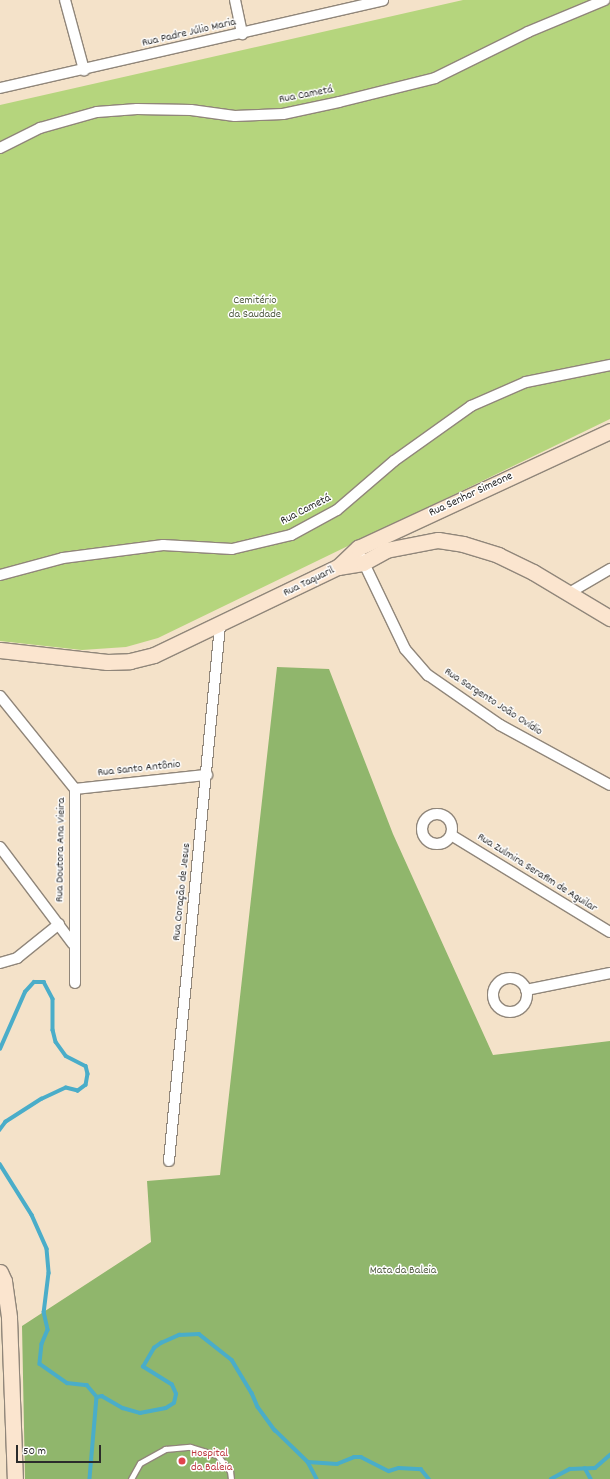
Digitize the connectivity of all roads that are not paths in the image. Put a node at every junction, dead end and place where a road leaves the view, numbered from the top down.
1 (65, 0) edge
2 (235, 0) edge
3 (383, 0) edge
4 (605, 0) edge
5 (242, 34) junction
6 (84, 70) junction
7 (0, 88) edge
8 (0, 148) edge
9 (610, 365) edge
10 (610, 431) edge
11 (358, 548) junction
12 (363, 563) junction
13 (338, 567) junction
14 (610, 569) edge
15 (0, 575) edge
16 (569, 593) junction
17 (610, 618) edge
18 (220, 625) junction
19 (0, 650) edge
20 (0, 696) edge
21 (207, 775) junction
22 (610, 785) edge
23 (75, 789) junction
24 (451, 835) dead end
25 (0, 847) edge
26 (59, 924) junction
27 (610, 932) edge
28 (73, 944) junction
29 (0, 963) edge
30 (610, 973) edge
31 (75, 983) dead end
32 (526, 990) dead end
33 (169, 1160) dead end
34 (0, 1272) edge
35 (15, 1479) edge
36 (131, 1479) edge
37 (231, 1479) edge

1 - 6 street
2 - 5 street
3 - 5 street, Rua Padre Júlio Maria
4 - 8 street, Rua Cametá
5 - 6 street, Rua Padre Júlio Maria
6 - 7 street, Rua Padre Júlio Maria
9 - 15 street, Rua Cametá
10 - 11 street, Rua Senhor Simeone
11 - 12 street, Rua Sargento João Ovídio
11 - 13 street, Rua Senhor Simeone
12 - 13 street, Rua Taquaril
12 - 16 street, Rua Taquaril
12 - 22 street, Rua Sargento João Ovídio
13 - 18 street, Rua Taquaril
14 - 16 street
16 - 17 street, Rua Taquaril
18 - 19 street, Rua Taquaril
18 - 21 street, Rua Coração de Jesus
20 - 23 street, Rua Doutora Ana Vieira
21 - 23 street, Rua Santo Antônio
21 - 33 street, Rua Coração de Jesus
23 - 28 street, Rua Doutora Ana Vieira
24 - 27 street, Rua Zulmira Serafim de Aguilar
25 - 26 street
26 - 28 street
26 - 29 street
28 - 31 street, Rua Doutora Ana Vieira
30 - 32 street
34 - 35 street
36 - 37 lane

